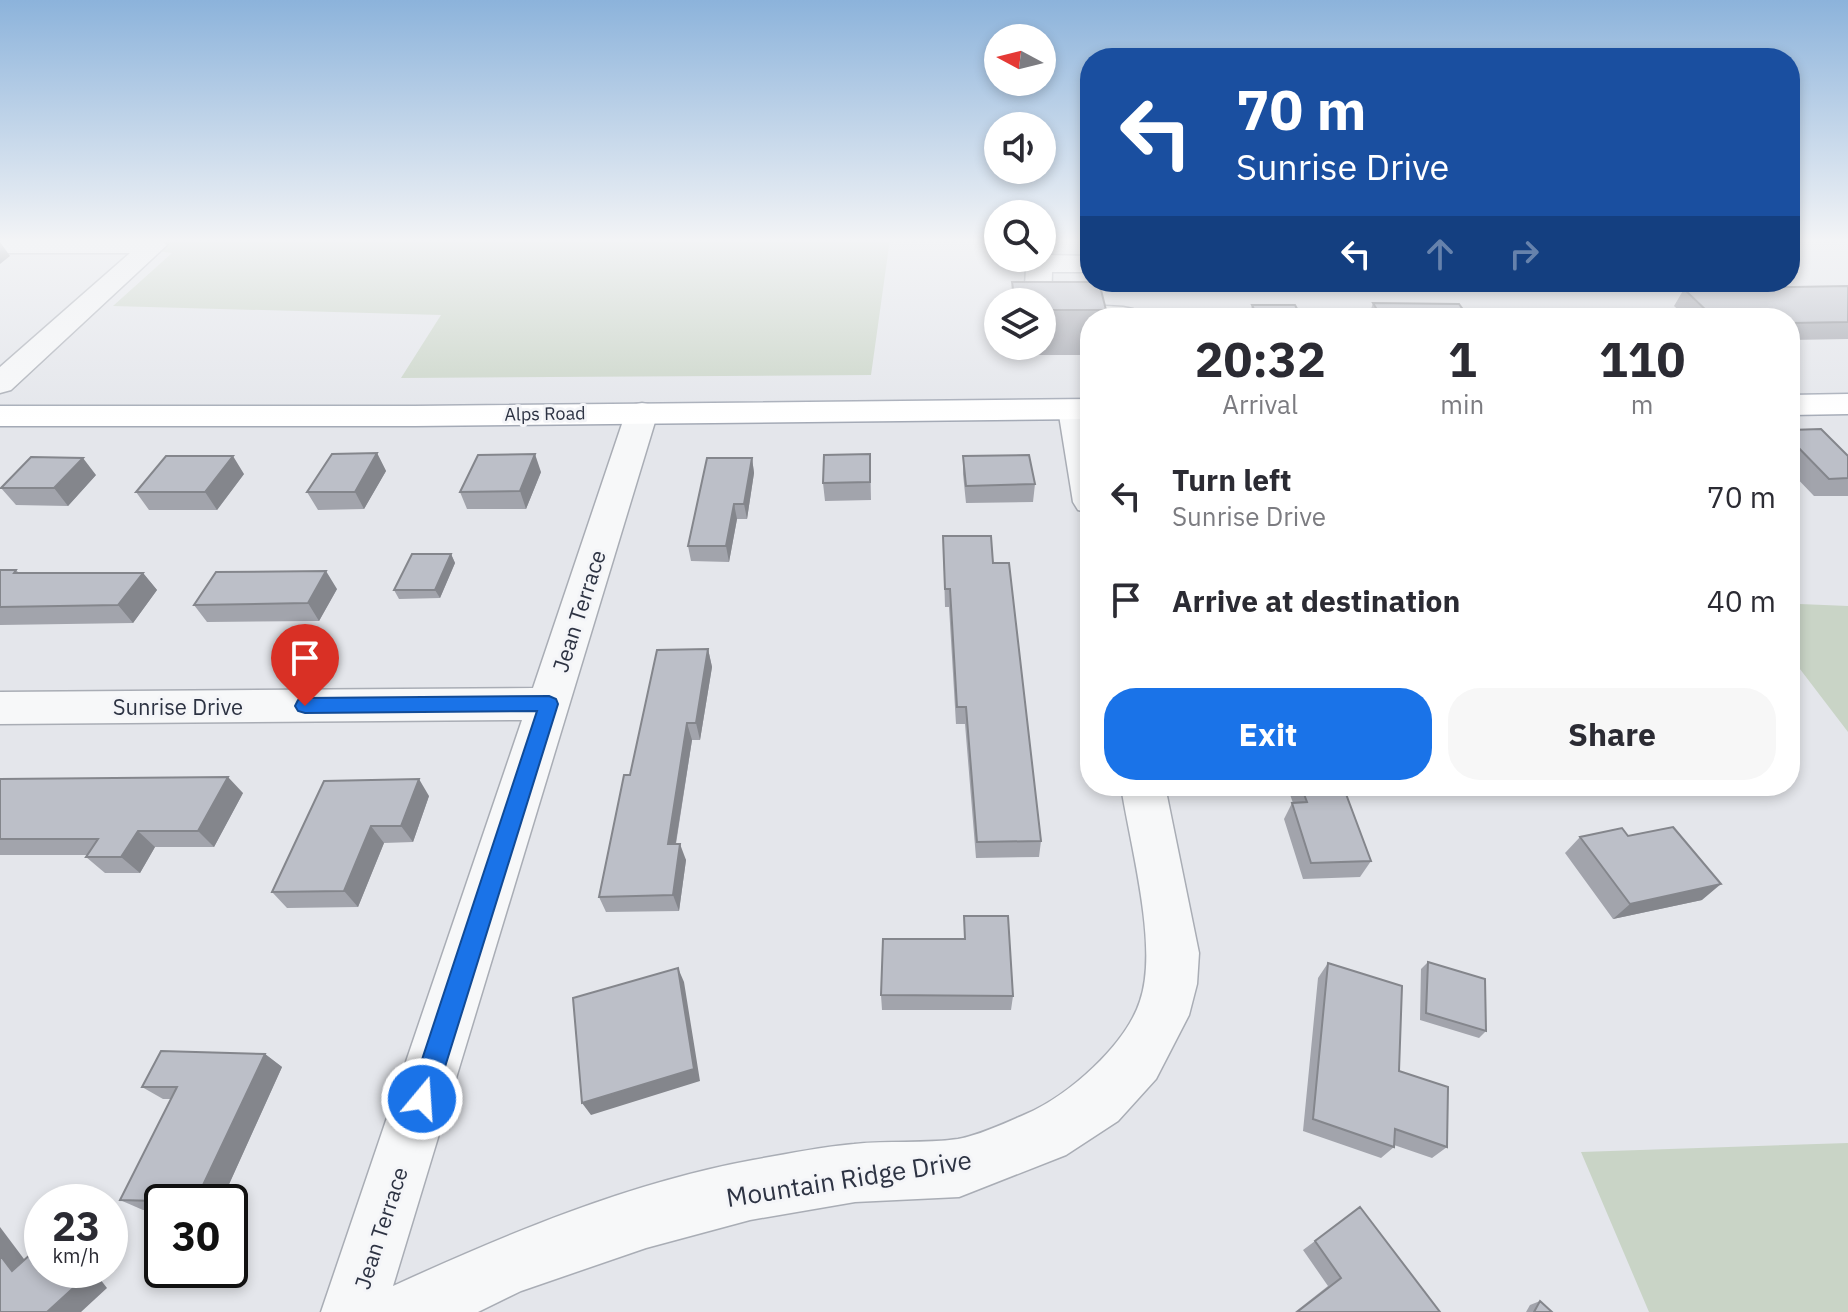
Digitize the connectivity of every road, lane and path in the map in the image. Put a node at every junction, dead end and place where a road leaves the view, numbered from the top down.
1 (90, 300) edge
2 (1080, 310) edge
3 (1056, 311) edge
4 (0, 384) edge
5 (1848, 404) edge
6 (1800, 405) edge
7 (1080, 409) edge
8 (642, 412) junction
9 (0, 416) edge
10 (549, 704) junction
11 (0, 708) edge
12 (1145, 796) edge
13 (353, 1312) edge
14 (408, 1312) edge

1 - 4 street
2 - 3 street
5 - 6 main road
7 - 8 main road, Alps Road
8 - 9 main road, Alps Road
8 - 10 street, Jean Terrace
10 - 11 street, Sunrise Drive
10 - 13 street, Jean Terrace
12 - 14 street, Mountain Ridge Drive

